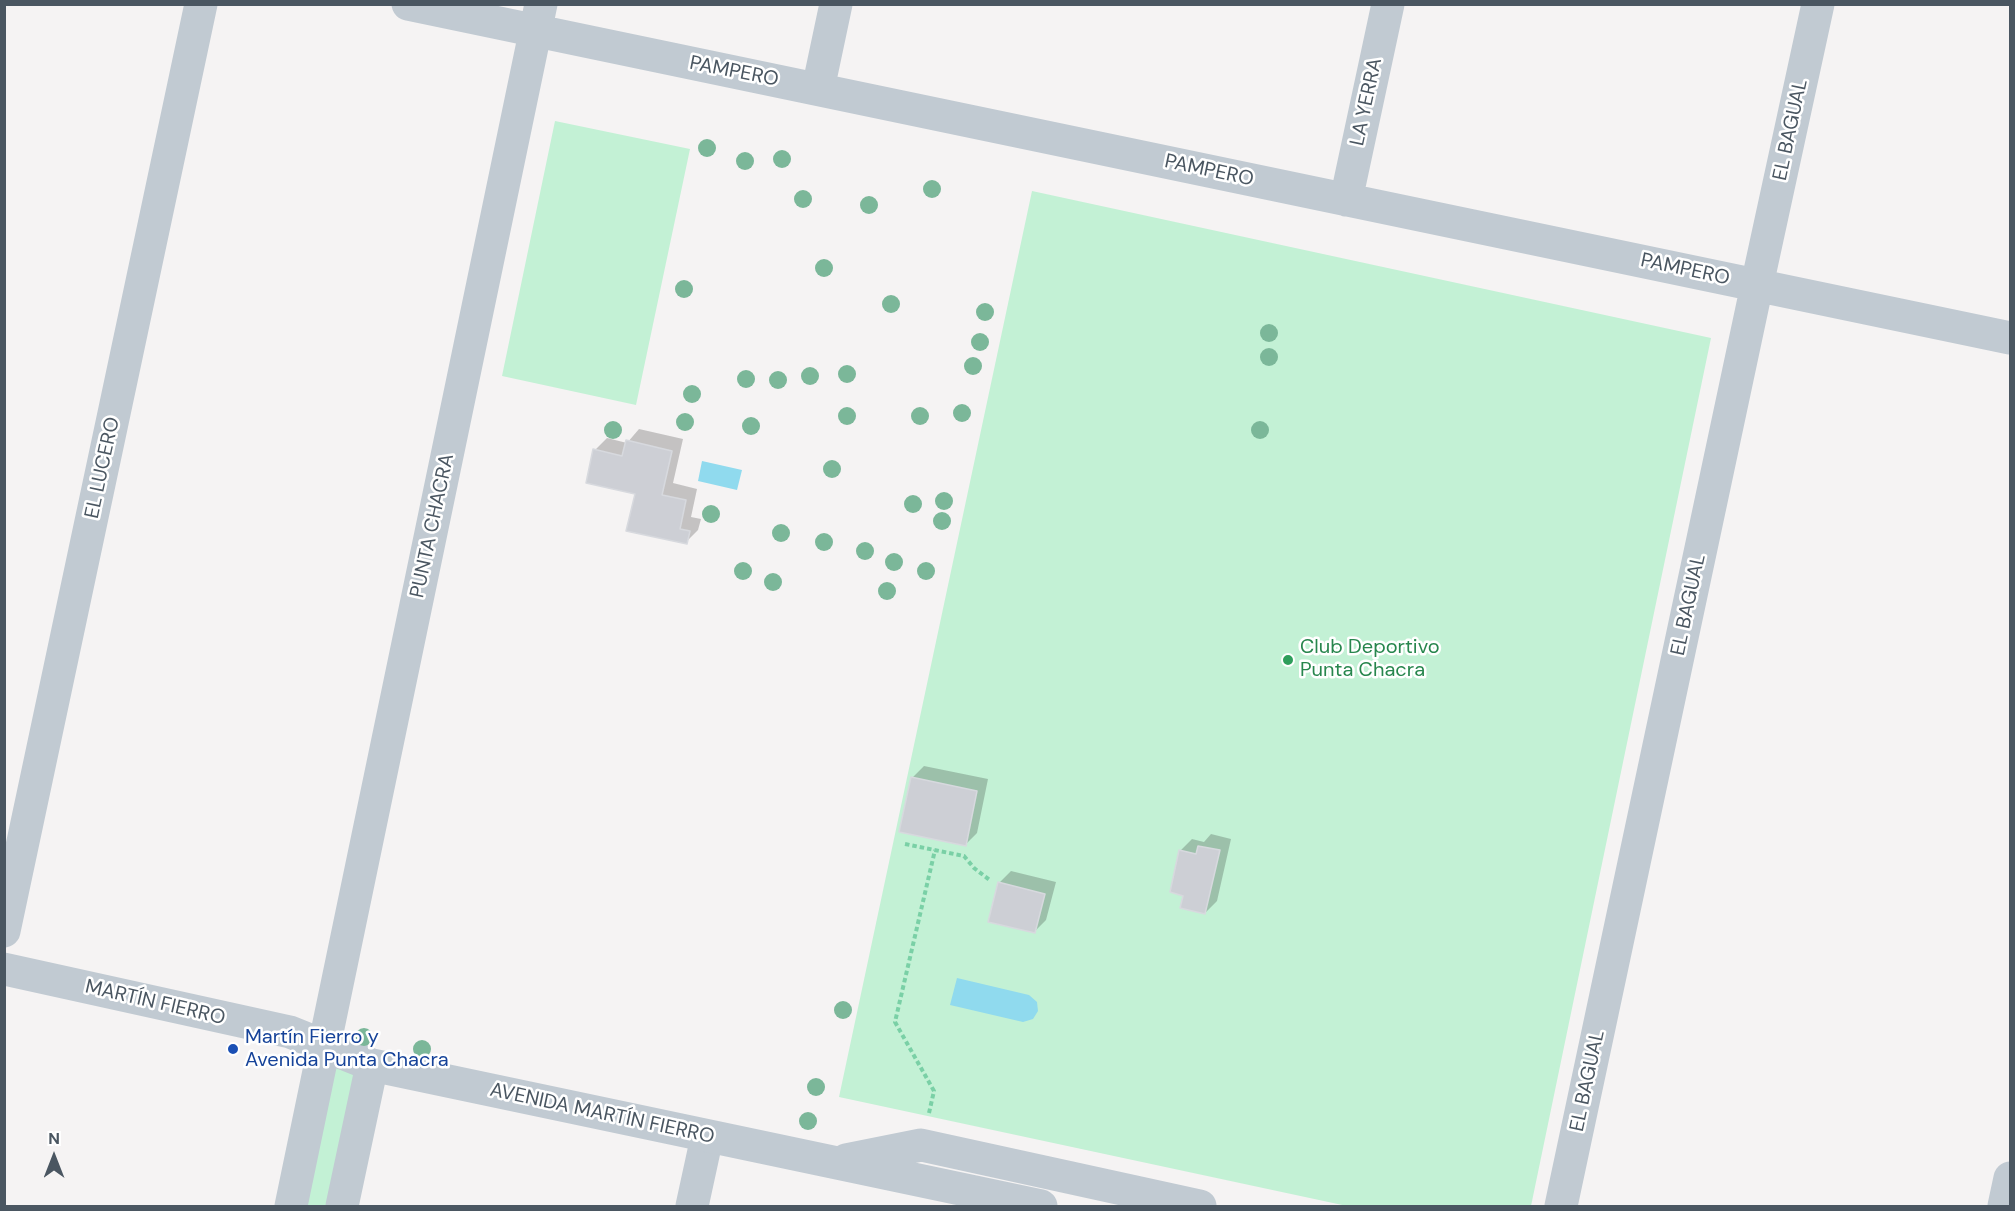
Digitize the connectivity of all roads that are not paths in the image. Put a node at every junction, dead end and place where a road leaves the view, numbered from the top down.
1 (201, 4) edge
2 (408, 4) edge
3 (836, 4) edge
4 (1388, 4) edge
5 (1818, 4) edge
6 (538, 18) edge
7 (818, 89) junction
8 (1346, 200) junction
9 (1757, 285) junction
10 (2010, 338) edge
11 (4, 931) edge
12 (4, 969) edge
13 (324, 1047) junction
14 (372, 1065) junction
15 (707, 1137) junction
16 (832, 1163) junction
17 (2010, 1178) edge
18 (1134, 1199) edge
19 (291, 1206) edge
20 (342, 1206) edge
21 (692, 1206) edge
22 (1041, 1206) edge
23 (1200, 1206) edge
24 (1561, 1206) edge
25 (2004, 1206) edge

1 - 11 street, EL LUCERO
2 - 6 street, PAMPERO
3 - 7 street
4 - 8 street, LA YERRA
5 - 9 street, EL BAGUAL
6 - 7 street, PAMPERO
6 - 13 street, PUNTA CHACRA
7 - 8 street, PAMPERO
8 - 9 street, PAMPERO
9 - 10 street, PAMPERO
9 - 24 street, EL BAGUAL
12 - 13 street, MARTÍN FIERRO
13 - 14 street, MARTÍN FIERRO
13 - 19 street, PUNTA CHACRA
14 - 15 street, AVENIDA MARTÍN FIERRO
14 - 20 street
15 - 16 street, AVENIDA MARTÍN FIERRO
15 - 21 street
16 - 18 street, AVENIDA MARTÍN FIERRO
16 - 22 street, AVENIDA MARTÍN FIERRO
17 - 25 street
18 - 23 street, AVENIDA MARTÍN FIERRO

